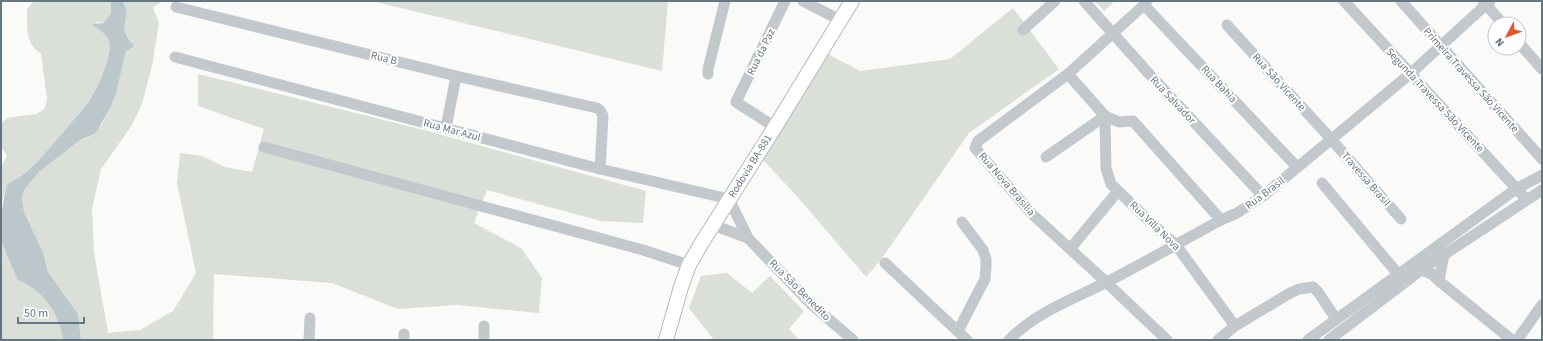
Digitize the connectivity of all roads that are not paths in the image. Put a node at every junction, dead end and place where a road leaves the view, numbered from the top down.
1 (725, 1) edge
2 (785, 1) edge
3 (803, 1) edge
4 (852, 1) edge
5 (1055, 1) edge
6 (1084, 1) edge
7 (1344, 1) edge
8 (1401, 1) edge
9 (1487, 2) edge
10 (1146, 3) edge
11 (176, 7) dead end
12 (1497, 16) edge
13 (840, 20) junction
14 (1227, 25) dead end
15 (1023, 30) dead end
16 (1112, 34) junction
17 (1441, 47) junction
18 (1527, 52) edge
19 (175, 58) dead end
20 (1542, 69) edge
21 (708, 74) dead end
22 (1068, 74) junction
23 (1410, 74) junction
24 (456, 76) junction
25 (1105, 116) junction
26 (774, 127) junction
27 (446, 128) junction
28 (1331, 139) junction
29 (264, 147) dead end
30 (1046, 156) dead end
31 (1542, 159) edge
32 (1297, 167) junction
33 (600, 169) junction
34 (1542, 175) edge
35 (1322, 183) dead end
36 (1516, 189) junction
37 (1542, 190) edge
38 (1118, 191) junction
39 (1263, 196) junction
40 (729, 199) junction
41 (1526, 199) junction
42 (1220, 220) junction
43 (1401, 220) dead end
44 (962, 222) dead end
45 (713, 225) junction
46 (748, 238) junction
47 (1176, 244) junction
48 (1070, 249) junction
49 (1441, 250) junction
50 (885, 263) dead end
51 (689, 265) junction
52 (1418, 266) junction
53 (1398, 274) junction
54 (1439, 281) junction
55 (1106, 282) junction
56 (1542, 305) edge
57 (1346, 311) junction
58 (310, 318) dead end
59 (1336, 319) junction
60 (1354, 320) junction
61 (484, 326) dead end
62 (1235, 326) junction
63 (958, 331) junction
64 (309, 340) edge
65 (484, 340) edge
66 (666, 340) edge
67 (853, 340) edge
68 (967, 340) edge
69 (1009, 340) edge
70 (1166, 340) edge
71 (1218, 340) edge
72 (1308, 340) edge
73 (1329, 340) edge
74 (1512, 340) edge
75 (1517, 340) edge

1 - 21 street
2 - 26 street, Rua da Paz
3 - 13 street
4 - 13 main road, Rodovia BA-881
5 - 15 street
6 - 16 street, Rua Salvador
7 - 23 street, Segunda Travessa São Vicente
8 - 17 street, Primeira Travessa São Vicente
9 - 12 street
9 - 17 street, Rua Brasil
10 - 16 street, Rua Nova Brasília
10 - 32 street, Rua Bahia
11 - 24 street, Rua B
13 - 26 main road, Rodovia BA-881
14 - 28 street, Rua São Vicente
16 - 22 street, Rua Nova Brasília
16 - 39 street, Rua Salvador
17 - 23 street, Rua Brasil
17 - 31 street, Primeira Travessa São Vicente
18 - 20 street
19 - 27 street, Rua Mar Azul
22 - 25 street
22 - 48 street, Rua Nova Brasília
23 - 28 street, Rua Brasil
23 - 36 street, Segunda Travessa São Vicente
24 - 27 street
24 - 33 street, Rua B
25 - 30 street
25 - 38 street, Rua Villa Nova
25 - 42 street
26 - 40 main road, Rodovia BA-881
27 - 33 street, Rua Mar Azul
28 - 32 street, Rua Brasil
28 - 43 street, Travessa Brasil
29 - 51 street
32 - 39 street, Rua Brasil
33 - 40 street, Rua Mar Azul
34 - 36 street
35 - 53 street
36 - 41 street, Segunda Travessa São Vicente
36 - 49 street
37 - 41 street
38 - 47 street, Rua Villa Nova
38 - 48 street
39 - 42 street, Rua Brasil
40 - 45 main road, Rodovia BA-881
40 - 46 street, Rua São Benedito
41 - 49 street
42 - 47 street, Rua Brasil
44 - 63 street
45 - 46 street, Rua São Benedito
45 - 51 main road, Rodovia BA-881
46 - 67 street, Rua São Benedito
47 - 55 street, Rua Brasil
47 - 62 street, Rua Villa Nova
48 - 55 street, Rua Nova Brasília
49 - 52 street
49 - 54 street
50 - 63 street
51 - 66 main road, Rodovia BA-881
52 - 53 street
52 - 54 street
52 - 60 street
53 - 57 street
54 - 74 street
55 - 69 street, Rua Brasil
55 - 70 street, Rua Nova Brasília
56 - 75 street
57 - 59 street
57 - 60 street
58 - 64 street
59 - 62 street
59 - 72 street
60 - 73 street
61 - 65 street
62 - 71 street
63 - 68 street

